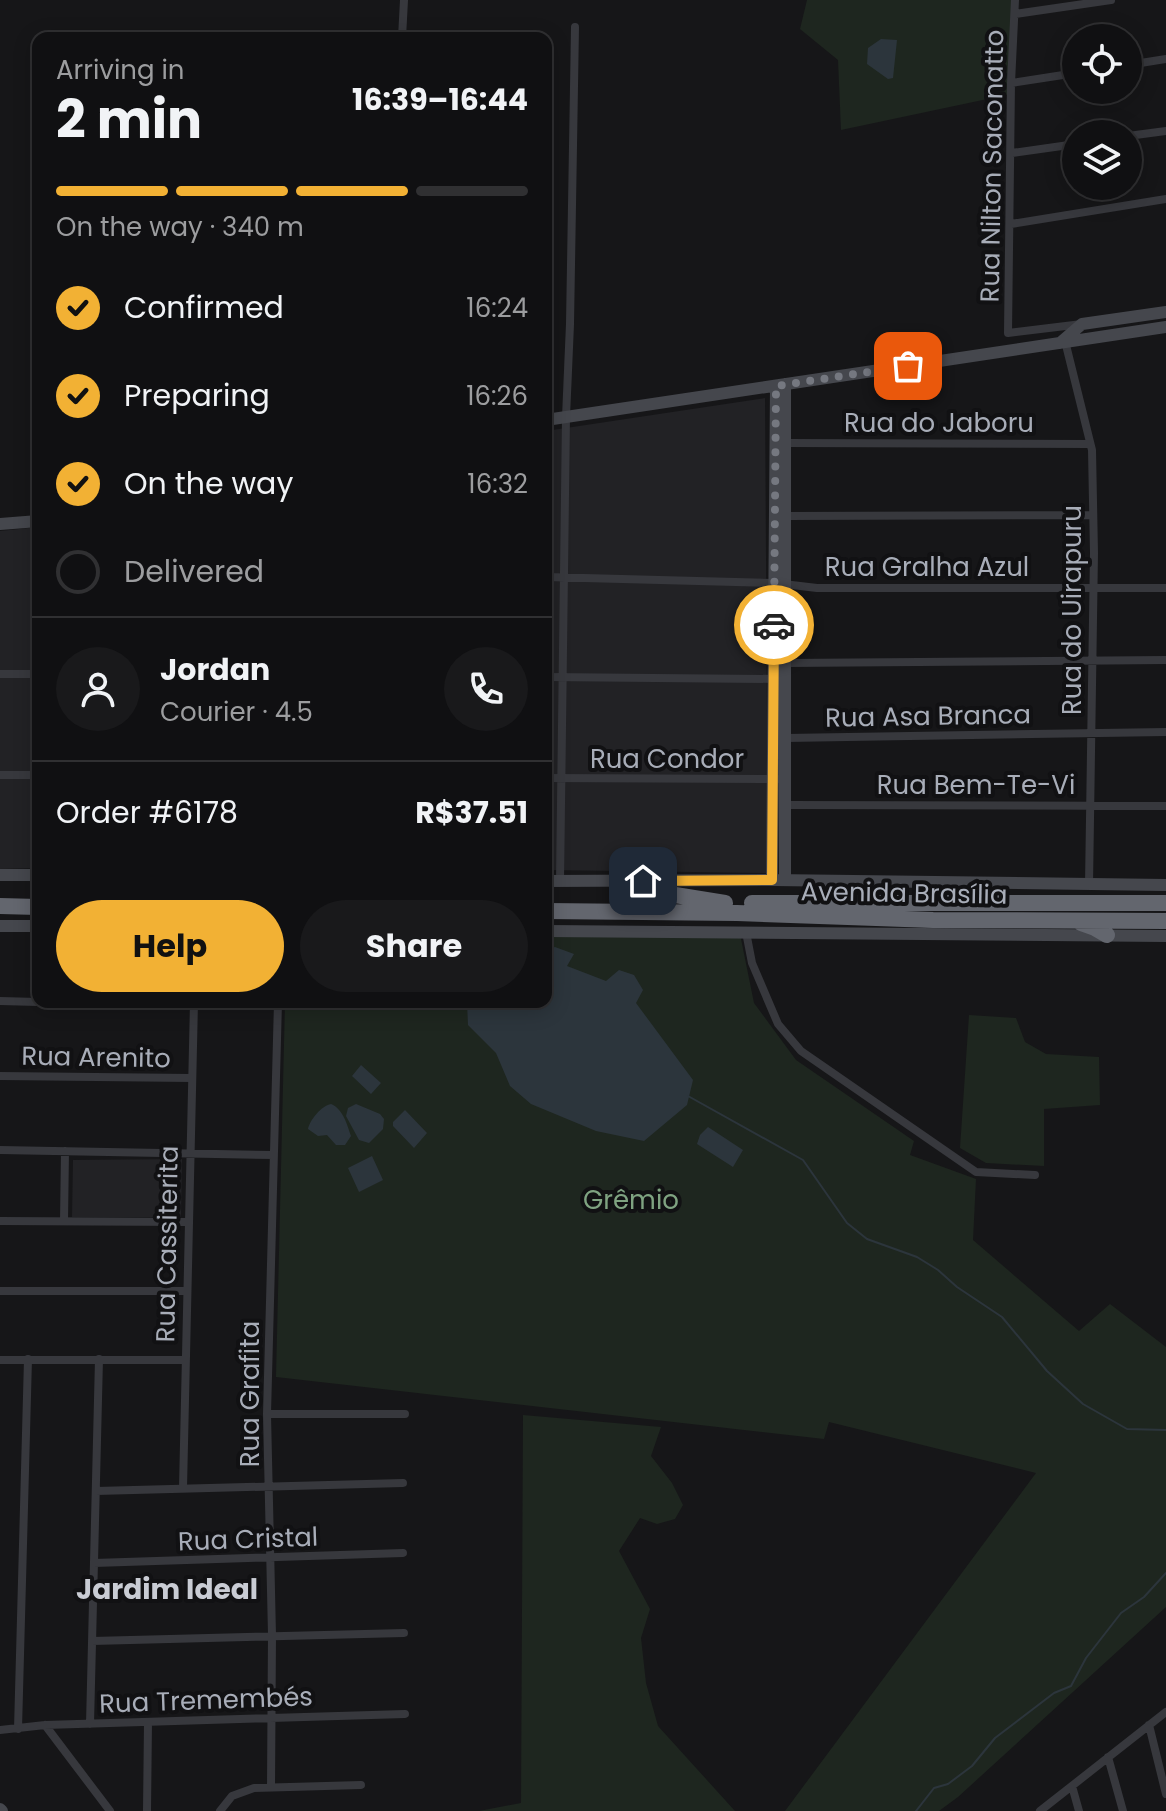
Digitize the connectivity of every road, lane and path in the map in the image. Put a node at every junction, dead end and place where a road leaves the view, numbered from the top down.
1 (404, 0) edge
2 (1015, 0) edge
3 (1111, 0) edge
4 (1015, 14) junction
5 (575, 27) dead end
6 (402, 32) edge
7 (1166, 59) edge
8 (1142, 63) edge
9 (1062, 75) edge
10 (1011, 83) junction
11 (1166, 131) edge
12 (1142, 134) edge
13 (1062, 146) edge
14 (1012, 153) junction
15 (1166, 199) edge
16 (1011, 224) junction
17 (1166, 312) edge
18 (1082, 324) junction
19 (1166, 327) edge
20 (1063, 341) junction
21 (781, 385) junction
22 (566, 417) junction
23 (552, 419) edge
24 (787, 443) junction
25 (1090, 444) junction
26 (780, 494) junction
27 (1093, 515) junction
28 (786, 516) junction
29 (32, 521) edge
30 (0, 524) edge
31 (552, 577) edge
32 (565, 577) junction
33 (780, 584) junction
34 (1093, 587) junction
35 (1166, 588) edge
36 (779, 648) junction
37 (1092, 659) junction
38 (1166, 660) edge
39 (786, 663) junction
40 (0, 674) edge
41 (32, 674) edge
42 (552, 677) edge
43 (564, 677) junction
44 (780, 679) junction
45 (1091, 732) junction
46 (1166, 732) edge
47 (786, 738) junction
48 (0, 775) edge
49 (32, 775) edge
50 (552, 778) edge
51 (563, 778) junction
52 (773, 779) junction
53 (787, 779) junction
54 (787, 805) junction
55 (1090, 805) junction
56 (1166, 806) edge
57 (0, 875) edge
58 (32, 875) edge
59 (778, 880) junction
60 (552, 881) edge
61 (560, 881) junction
62 (643, 881) junction
63 (1089, 885) junction
64 (1166, 885) edge
65 (0, 896) edge
66 (32, 897) edge
67 (552, 902) edge
68 (725, 903) junction
69 (1166, 903) edge
70 (0, 906) edge
71 (32, 907) edge
72 (552, 911) edge
73 (1052, 919) junction
74 (1166, 921) edge
75 (0, 926) edge
76 (32, 926) edge
77 (552, 931) edge
78 (746, 932) junction
79 (1107, 935) junction
80 (1166, 936) edge
81 (0, 1001) edge
82 (32, 1002) edge
83 (194, 1008) edge
84 (278, 1008) edge
85 (0, 1076) edge
86 (191, 1078) junction
87 (0, 1150) edge
88 (65, 1151) junction
89 (190, 1153) junction
90 (274, 1155) junction
91 (1035, 1175) dead end
92 (0, 1221) edge
93 (64, 1221) junction
94 (188, 1222) junction
95 (0, 1291) edge
96 (186, 1291) junction
97 (28, 1359) junction
98 (99, 1359) junction
99 (0, 1360) edge
100 (184, 1360) junction
101 (267, 1414) junction
102 (405, 1414) dead end
103 (403, 1483) dead end
104 (270, 1486) junction
105 (183, 1488) junction
106 (96, 1491) junction
107 (403, 1553) dead end
108 (269, 1559) junction
109 (94, 1563) junction
110 (404, 1633) dead end
111 (272, 1635) junction
112 (92, 1641) junction
113 (1166, 1712) edge
114 (405, 1714) dead end
115 (270, 1718) junction
116 (148, 1722) junction
117 (90, 1724) junction
118 (45, 1725) junction
119 (1149, 1725) junction
120 (7, 1729) edge
121 (1108, 1757) junction
122 (361, 1785) dead end
123 (1072, 1786) junction
124 (271, 1787) junction
125 (1166, 1794) edge
126 (110, 1811) edge
127 (147, 1811) edge
128 (220, 1811) edge
129 (1040, 1811) edge
130 (1079, 1811) edge
131 (1123, 1811) edge

1 - 6 street
2 - 4 street, Rua Nilton Saconatto
3 - 4 street
4 - 10 street, Rua Nilton Saconatto
5 - 22 street
7 - 8 street
9 - 10 street
10 - 14 street, Rua Nilton Saconatto
11 - 12 street
13 - 14 street
14 - 16 street, Rua Nilton Saconatto
15 - 16 street
16 - 18 street, Rua Nilton Saconatto
17 - 18 street
18 - 20 street
19 - 20 street
20 - 21 street
20 - 25 street, Rua do Uirapuru
21 - 22 street
21 - 24 street
21 - 26 street
22 - 23 street
22 - 32 street
24 - 25 street, Rua do Jaboru
24 - 26 street
25 - 27 street, Rua do Uirapuru
26 - 28 street
26 - 33 street
27 - 28 street
27 - 34 street, Rua do Uirapuru
28 - 33 street
29 - 30 street
31 - 32 street, Rua Gralha Azul
32 - 33 street, Rua Gralha Azul
32 - 43 street
33 - 34 street, Rua Gralha Azul
33 - 36 street
34 - 35 street, Rua Gralha Azul
34 - 37 street, Rua do Uirapuru
36 - 39 street
36 - 44 street
37 - 38 street
37 - 39 street
37 - 45 street, Rua do Uirapuru
39 - 44 street
40 - 41 street
42 - 43 street
43 - 44 street
43 - 51 street
44 - 47 street
44 - 52 street
45 - 46 street, Rua Asa Branca
45 - 47 street, Rua Asa Branca
45 - 55 street, Rua do Uirapuru
47 - 53 street
48 - 49 street
50 - 51 street, Rua Condor
51 - 52 street, Rua Condor
51 - 61 street
52 - 53 street, Rua Condor
52 - 59 street
53 - 54 street
54 - 55 street, Rua Bem-Te-Vi
54 - 59 street
55 - 56 street, Rua Bem-Te-Vi
55 - 63 street, Rua do Uirapuru
57 - 58 street
59 - 62 street
59 - 63 street
60 - 61 street
61 - 62 street
62 - 68 highway
63 - 64 street
65 - 66 highway
67 - 68 highway, Avenida Brasília
68 - 69 highway, Avenida Brasília
70 - 71 highway
72 - 73 highway, Avenida Brasília
73 - 74 highway, Avenida Brasília
73 - 79 highway
75 - 76 street
77 - 78 street
78 - 79 street
78 - 91 street
79 - 80 street
81 - 82 street
83 - 86 street, Rua Cassiterita
84 - 90 street, Rua Grafita
85 - 86 street, Rua Arenito
86 - 89 street, Rua Cassiterita
87 - 88 street
88 - 89 street
88 - 93 street
89 - 90 street
89 - 94 street, Rua Cassiterita
90 - 101 street, Rua Grafita
92 - 93 street
93 - 94 street
94 - 96 street, Rua Cassiterita
95 - 96 street
96 - 100 street, Rua Cassiterita
97 - 98 street
97 - 99 street
97 - 120 street
98 - 100 street
98 - 106 street
100 - 105 street, Rua Cassiterita
101 - 102 street
101 - 104 street, Rua Grafita
103 - 104 street
104 - 105 street
104 - 108 street, Rua Grafita
105 - 106 street
106 - 109 street
107 - 108 street, Rua Cristal
108 - 109 street, Rua Cristal
108 - 111 street, Rua Grafita
109 - 112 street
110 - 111 street
111 - 112 street
111 - 115 street, Rua Grafita
112 - 117 street
113 - 119 street
114 - 115 street, Rua Tremembés
115 - 116 street, Rua Tremembés
115 - 124 street, Rua Grafita
116 - 117 street, Rua Tremembés
116 - 127 street
117 - 118 street, Rua Tremembés
118 - 120 street, Rua Tremembés
118 - 126 street
119 - 121 street
119 - 125 street
121 - 123 street
121 - 131 street
122 - 124 street
123 - 129 street
123 - 130 street
124 - 128 street

